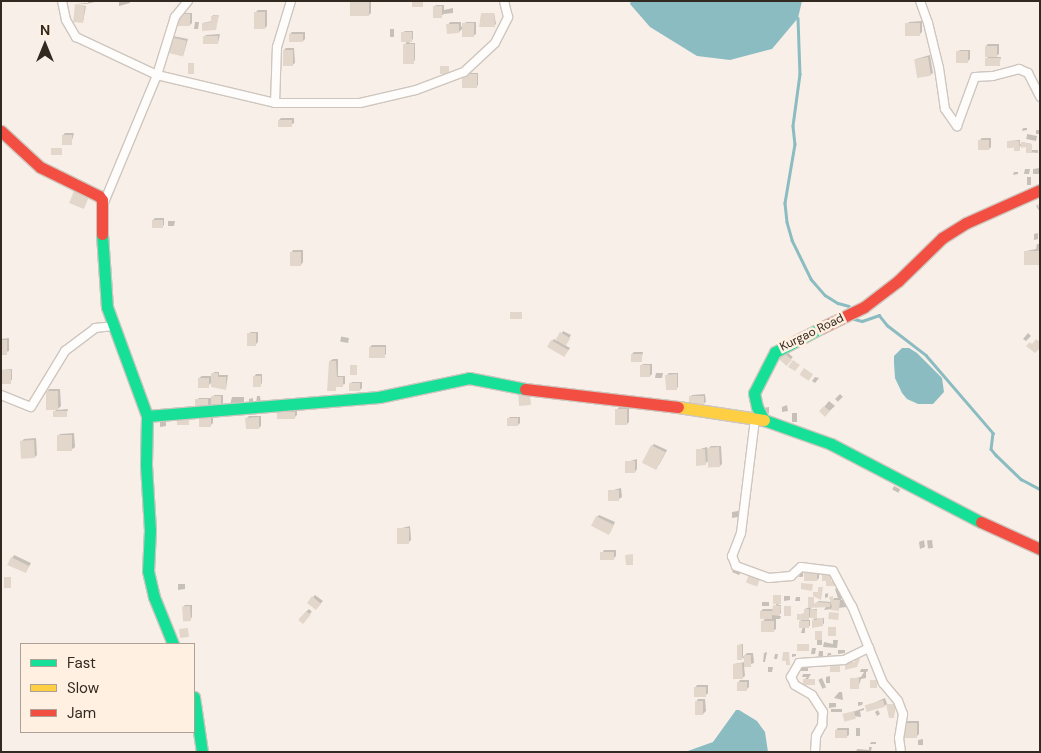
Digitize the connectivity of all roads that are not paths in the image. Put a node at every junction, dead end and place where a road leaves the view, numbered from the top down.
1 (62, 1) edge
2 (188, 1) edge
3 (291, 1) edge
4 (504, 1) edge
5 (920, 1) edge
6 (157, 75) junction
7 (1040, 97) edge
8 (275, 103) junction
9 (1, 131) edge
10 (1040, 190) edge
11 (103, 205) junction
12 (113, 326) junction
13 (1, 395) edge
14 (147, 416) junction
15 (760, 420) junction
16 (1040, 549) edge
17 (173, 643) edge
18 (869, 648) junction
19 (195, 702) edge
20 (202, 752) edge
21 (815, 752) edge
22 (900, 752) edge

1 - 6 street
2 - 6 street
3 - 8 street
4 - 8 street
5 - 7 street
6 - 8 street
6 - 11 street
9 - 11 street
10 - 15 street, Kurgao Road
11 - 12 street
12 - 13 street
12 - 14 street
14 - 15 street
14 - 17 street
15 - 16 street
15 - 18 street
18 - 21 street
18 - 22 street
19 - 20 street

